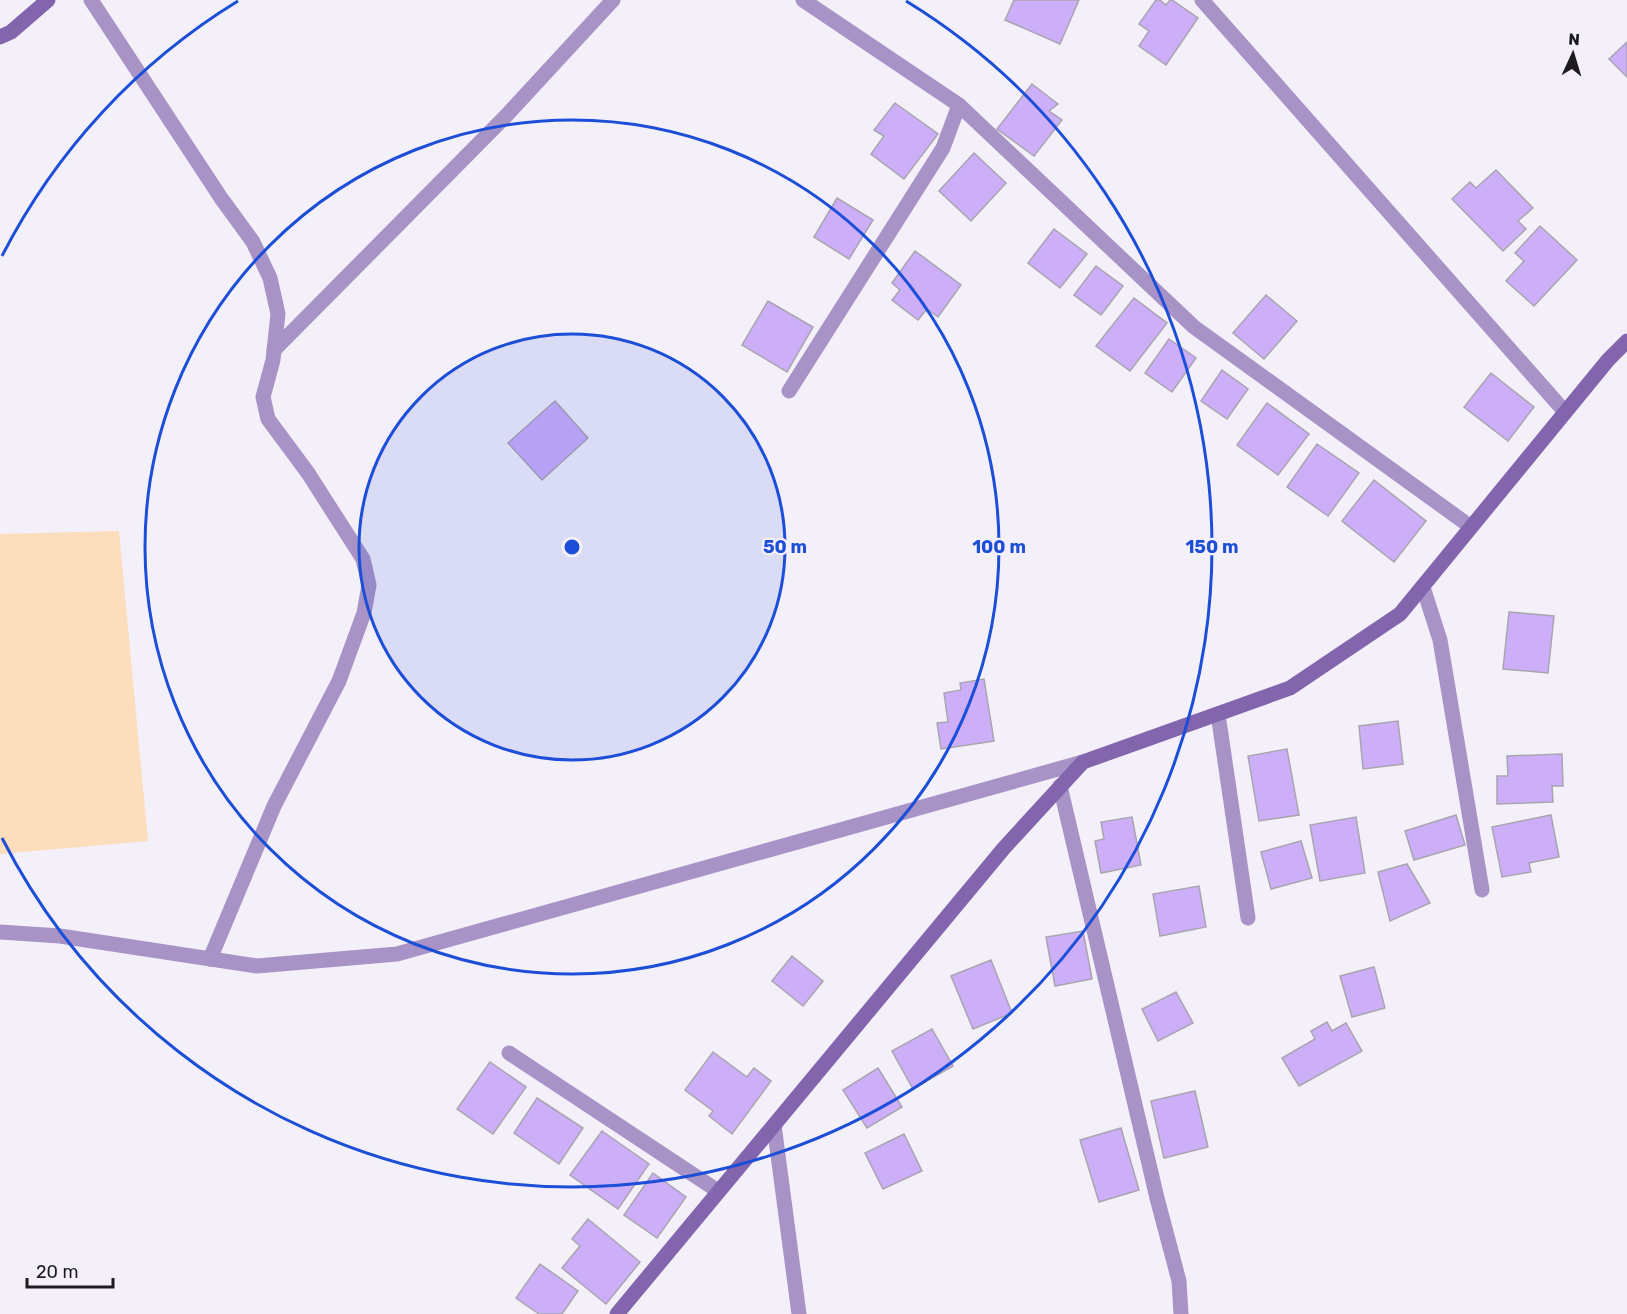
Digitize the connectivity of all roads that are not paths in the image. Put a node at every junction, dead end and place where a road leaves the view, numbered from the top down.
1 (48, 0) edge
2 (91, 0) edge
3 (613, 0) edge
4 (803, 0) edge
5 (1202, 0) edge
6 (0, 38) edge
7 (959, 105) junction
8 (1627, 341) edge
9 (274, 350) junction
10 (789, 391) dead end
11 (1565, 412) junction
12 (1471, 527) junction
13 (1423, 587) junction
14 (1218, 714) junction
15 (1083, 762) junction
16 (1060, 786) junction
17 (1482, 890) dead end
18 (1248, 918) dead end
19 (0, 932) edge
20 (210, 959) junction
21 (508, 1053) dead end
22 (774, 1125) junction
23 (718, 1191) junction
24 (617, 1314) edge
25 (799, 1314) edge
26 (1181, 1314) edge

1 - 6 street
2 - 9 street
3 - 9 street
4 - 7 street
5 - 11 street
7 - 10 street
7 - 12 street
8 - 11 street
9 - 20 street
11 - 12 street
12 - 13 street
13 - 14 street
13 - 17 street
14 - 15 street
14 - 18 street
15 - 16 street
15 - 20 street
16 - 22 street
16 - 26 street
19 - 20 street
21 - 23 street
22 - 23 street
22 - 25 street
23 - 24 street

